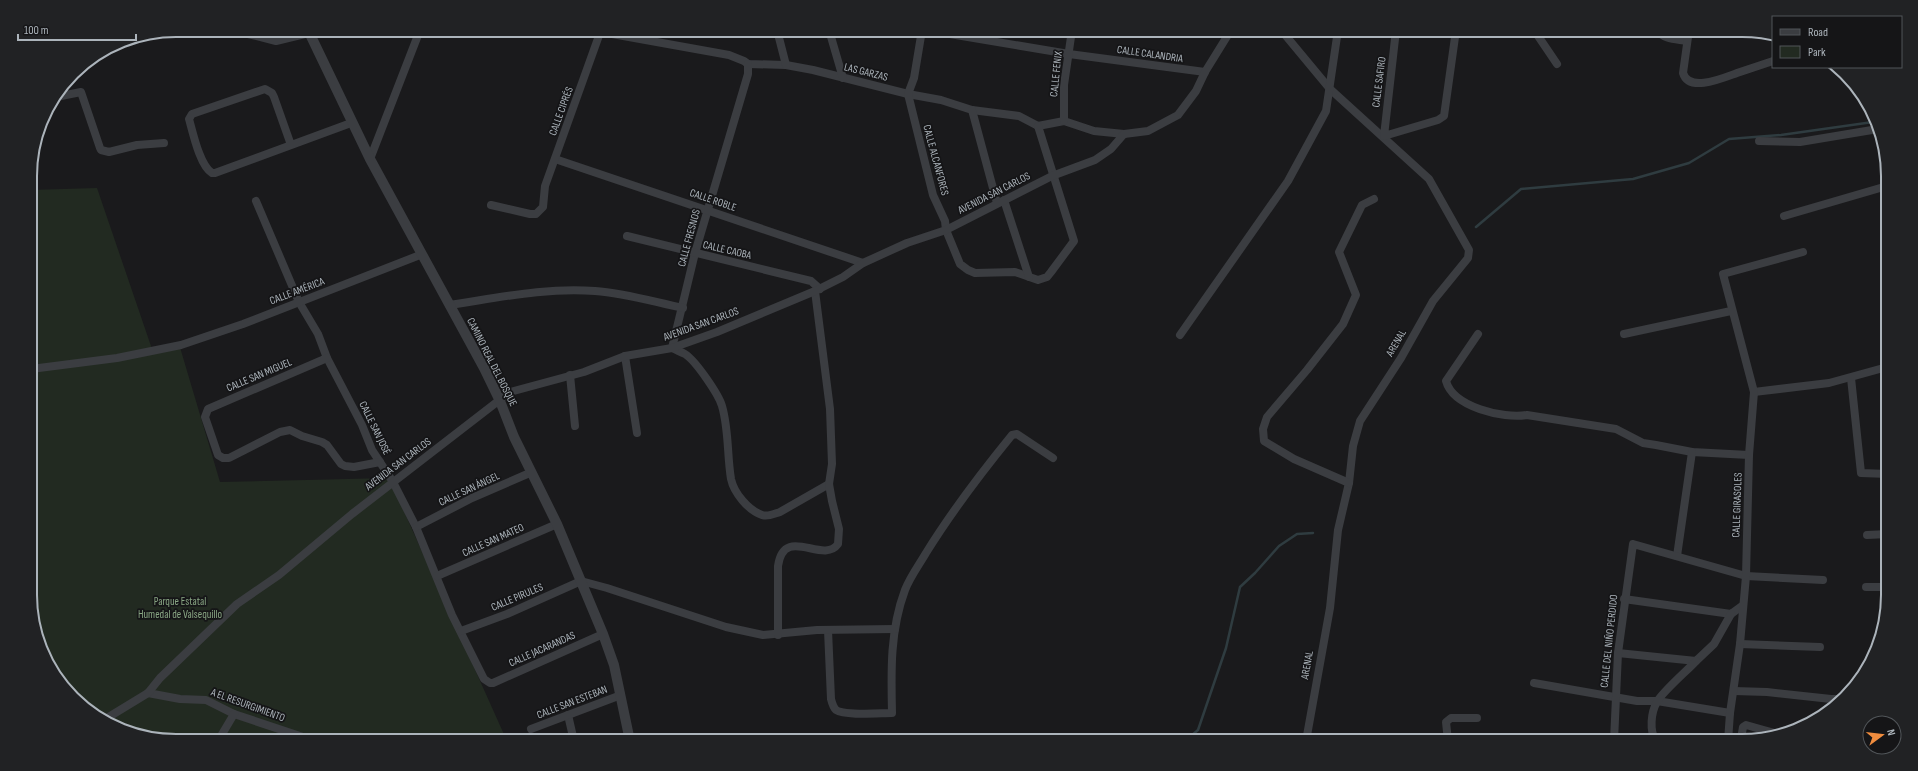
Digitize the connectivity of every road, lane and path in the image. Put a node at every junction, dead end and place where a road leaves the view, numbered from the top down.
1 (260, 37) edge
2 (289, 37) edge
3 (311, 37) edge
4 (417, 37) edge
5 (599, 37) edge
6 (633, 37) edge
7 (779, 37) edge
8 (831, 37) edge
9 (921, 37) edge
10 (968, 37) edge
11 (1071, 37) edge
12 (1227, 37) edge
13 (1287, 37) edge
14 (1337, 37) edge
15 (1395, 37) edge
16 (1455, 37) edge
17 (1539, 37) edge
18 (1665, 37) edge
19 (1688, 37) edge
20 (1687, 41) junction
21 (1069, 54) junction
22 (1772, 61) edge
23 (748, 64) junction
24 (1557, 64) dead end
25 (786, 65) junction
26 (1205, 72) junction
27 (843, 78) junction
28 (1330, 89) junction
29 (908, 94) junction
30 (64, 95) edge
31 (972, 110) junction
32 (1064, 121) junction
33 (351, 124) junction
34 (1038, 126) junction
35 (1873, 130) edge
36 (1124, 134) junction
37 (1384, 136) junction
38 (1759, 141) dead end
39 (164, 143) dead end
40 (292, 145) junction
41 (370, 159) junction
42 (555, 159) junction
43 (1052, 176) junction
44 (1881, 188) edge
45 (1374, 199) dead end
46 (256, 201) dead end
47 (1000, 201) junction
48 (491, 205) dead end
49 (708, 210) junction
50 (1784, 216) dead end
51 (946, 230) junction
52 (627, 236) dead end
53 (1803, 252) dead end
54 (695, 253) junction
55 (420, 254) junction
56 (863, 263) junction
57 (1028, 277) junction
58 (818, 290) junction
59 (299, 302) junction
60 (449, 305) junction
61 (683, 308) junction
62 (1731, 310) junction
63 (1478, 334) dead end
64 (1624, 334) dead end
65 (1180, 335) dead end
66 (672, 348) junction
67 (625, 356) junction
68 (327, 358) junction
69 (37, 368) edge
70 (1881, 369) edge
71 (570, 375) junction
72 (1851, 378) junction
73 (1754, 392) junction
74 (500, 401) junction
75 (575, 426) dead end
76 (637, 433) dead end
77 (1692, 452) junction
78 (1750, 455) junction
79 (1054, 458) dead end
80 (380, 462) junction
81 (532, 472) junction
82 (1881, 474) edge
83 (393, 482) junction
84 (1348, 483) junction
85 (829, 484) junction
86 (557, 524) junction
87 (416, 527) junction
88 (1881, 534) edge
89 (1867, 535) dead end
90 (1677, 556) junction
91 (438, 576) junction
92 (1746, 576) junction
93 (1823, 580) dead end
94 (581, 582) junction
95 (1881, 587) edge
96 (1866, 588) dead end
97 (1624, 599) junction
98 (1742, 606) junction
99 (1731, 614) junction
100 (894, 629) junction
101 (828, 630) junction
102 (461, 631) junction
103 (603, 634) junction
104 (778, 635) junction
105 (1740, 644) junction
106 (1820, 647) dead end
107 (1618, 652) junction
108 (1696, 661) junction
109 (1534, 682) dead end
110 (490, 683) joint
111 (1734, 691) junction
112 (148, 693) junction
113 (620, 695) junction
114 (1615, 697) junction
115 (1833, 699) edge
116 (1657, 701) junction
117 (1730, 713) junction
118 (234, 714) junction
119 (568, 715) junction
120 (109, 717) edge
121 (1477, 718) dead end
122 (531, 729) dead end
123 (1768, 731) edge
124 (222, 734) edge
125 (294, 734) edge
126 (572, 734) edge
127 (628, 734) edge
128 (1307, 734) edge
129 (1447, 734) edge
130 (1614, 734) edge
131 (1652, 734) edge
132 (1728, 734) edge
133 (1742, 734) edge

1 - 2 street
3 - 33 street, CAMINO REAL DEL BOSQUE
4 - 41 street
5 - 42 street, CALLE CIPRÉS
6 - 23 street, LAS GARZAS
7 - 25 street
8 - 27 street
9 - 29 street
10 - 21 street, CALLE CALANDRIA
11 - 21 street, CALLE FENIX
12 - 26 street
13 - 28 street, ARENAL
14 - 28 street
15 - 37 street, CALLE SAFIRO
16 - 37 street
17 - 24 street
18 - 20 street
19 - 20 street
20 - 22 street
21 - 26 street, CALLE CALANDRIA
21 - 32 street, CALLE FENIX
23 - 25 street, LAS GARZAS
23 - 49 street, CALLE FRESNOS
25 - 27 street, LAS GARZAS
26 - 36 street
27 - 29 street, LAS GARZAS
28 - 37 street, ARENAL
28 - 65 street
29 - 31 street, LAS GARZAS
29 - 51 street, CALLE ALCANFORES
30 - 39 street
31 - 34 street, LAS GARZAS
31 - 47 street
32 - 34 street
32 - 36 street
33 - 40 street
33 - 41 street, CAMINO REAL DEL BOSQUE
34 - 43 street
35 - 38 street
36 - 43 street, AVENIDA SAN CARLOS
37 - 84 street, ARENAL
40 - 40 street
41 - 55 street, CAMINO REAL DEL BOSQUE
42 - 48 street, CALLE CIPRÉS
42 - 49 street, CALLE ROBLE
43 - 47 street, AVENIDA SAN CARLOS
43 - 57 street, CALLE ALCANFORES
44 - 50 street
45 - 84 street
46 - 59 street, CALLE SAN JOSÉ
47 - 51 street, AVENIDA SAN CARLOS
47 - 57 street
49 - 54 street, CALLE FRESNOS
49 - 56 street, CALLE ROBLE
51 - 56 street, AVENIDA SAN CARLOS
51 - 57 street, CALLE ALCANFORES
52 - 54 street, CALLE CAOBA
53 - 62 street, CALLE GIRASOLES
54 - 58 street, CALLE CAOBA
54 - 61 street, CALLE FRESNOS
55 - 59 street, CALLE AMÉRICA
55 - 60 street, CAMINO REAL DEL BOSQUE
56 - 58 street, AVENIDA SAN CARLOS
58 - 66 street, AVENIDA SAN CARLOS
58 - 85 street
59 - 68 street, CALLE SAN JOSÉ
59 - 69 street, CALLE AMÉRICA
60 - 61 street
60 - 74 street, CAMINO REAL DEL BOSQUE
61 - 66 street, CALLE FRESNOS
62 - 64 street
62 - 73 street, CALLE GIRASOLES
63 - 77 street
66 - 67 street, AVENIDA SAN CARLOS
66 - 85 street
67 - 71 street, AVENIDA SAN CARLOS
67 - 76 street
68 - 80 street, CALLE SAN JOSÉ
68 - 80 street, CALLE SAN MIGUEL
70 - 72 street
71 - 74 street, AVENIDA SAN CARLOS
71 - 75 street
72 - 73 street
72 - 82 street
73 - 78 street, CALLE GIRASOLES
74 - 81 street, CAMINO REAL DEL BOSQUE
74 - 83 street, AVENIDA SAN CARLOS
77 - 78 street
77 - 90 street
78 - 92 street, CALLE GIRASOLES
79 - 100 street
80 - 83 street, CALLE SAN JOSÉ
81 - 86 street, CAMINO REAL DEL BOSQUE
81 - 87 street, CALLE SAN ÁNGEL
83 - 87 street, CALLE SAN JOSÉ
83 - 112 street, AVENIDA SAN CARLOS
84 - 128 street, ARENAL
85 - 104 street
86 - 91 street, CALLE SAN MATEO
86 - 94 street, CAMINO REAL DEL BOSQUE
87 - 91 street, CALLE SAN JOSÉ
88 - 89 street
90 - 92 street
90 - 97 street, CALLE DEL NIÑO PERDIDO
91 - 102 street, CALLE SAN JOSÉ
92 - 93 street
92 - 98 street, CALLE GIRASOLES
94 - 102 street, CALLE PIRULES
94 - 103 street, CAMINO REAL DEL BOSQUE
94 - 104 street
95 - 96 street
97 - 99 street
97 - 107 street, CALLE DEL NIÑO PERDIDO
98 - 99 street
98 - 105 street, CALLE GIRASOLES
99 - 108 street
100 - 101 street
100 - 101 street
101 - 104 street
102 - 110 street, CALLE SAN JOSÉ
103 - 110 street, CALLE JACARANDAS
103 - 113 street, CAMINO REAL DEL BOSQUE
105 - 106 street
105 - 111 street, CALLE GIRASOLES
107 - 108 street
107 - 114 street, CALLE DEL NIÑO PERDIDO
108 - 116 street
109 - 114 street
111 - 115 street
111 - 117 street, CALLE GIRASOLES
112 - 118 street, A EL RESURGIMIENTO
112 - 120 street
113 - 119 street, CALLE SAN ESTEBAN
113 - 127 street, CAMINO REAL DEL BOSQUE
114 - 116 street
114 - 130 street, CALLE DEL NIÑO PERDIDO
116 - 117 street
116 - 131 street
117 - 132 street, CALLE GIRASOLES
118 - 124 street
118 - 125 street, A EL RESURGIMIENTO
119 - 122 street, CALLE SAN ESTEBAN
119 - 126 street
121 - 129 street
123 - 133 street

